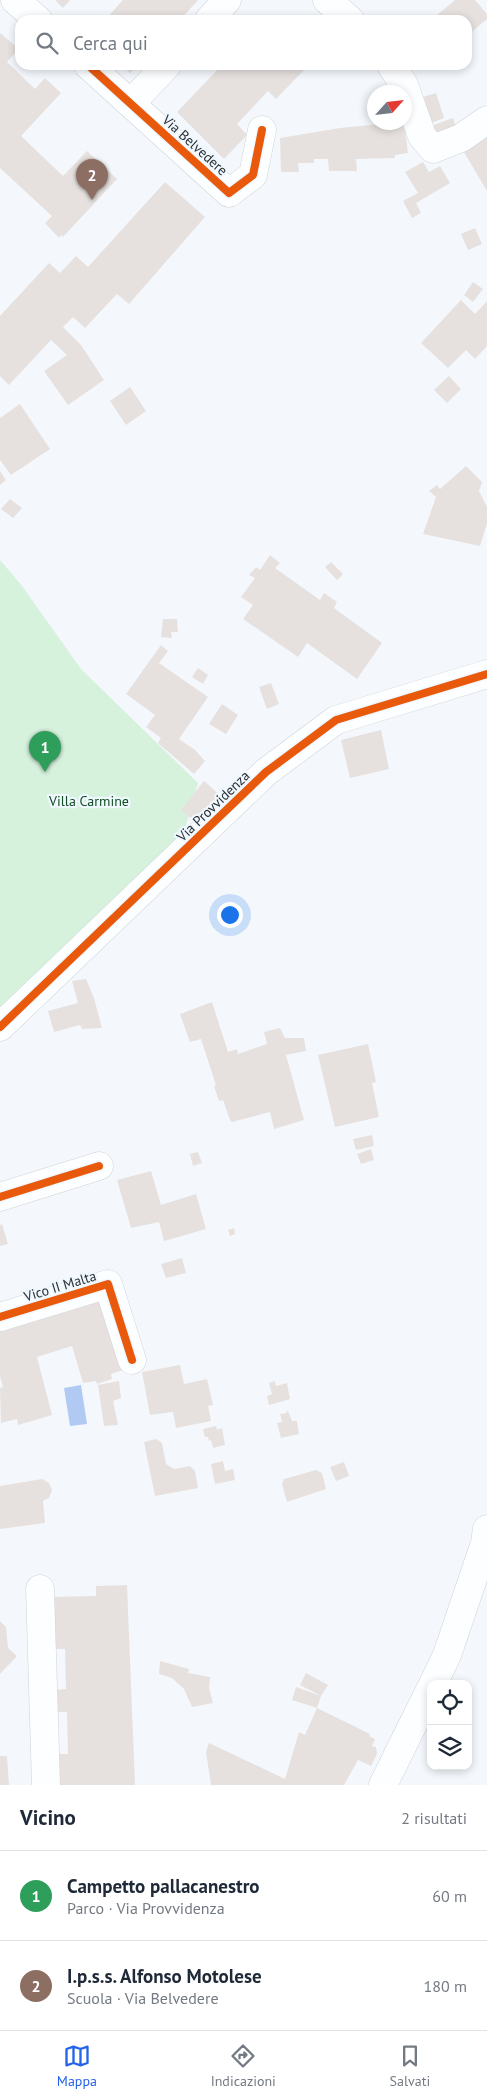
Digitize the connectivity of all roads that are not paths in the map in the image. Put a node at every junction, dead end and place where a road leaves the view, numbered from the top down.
1 (16, 0) edge
2 (228, 0) edge
3 (327, 0) edge
4 (32, 15) edge
5 (214, 15) edge
6 (344, 15) edge
7 (94, 70) edge
8 (162, 70) edge
9 (394, 70) edge
10 (131, 104) junction
11 (487, 120) edge
12 (262, 130) dead end
13 (487, 674) edge
14 (0, 1027) edge
15 (99, 1166) dead end
16 (0, 1197) edge
17 (0, 1317) edge
18 (132, 1360) dead end
19 (487, 1529) edge
20 (40, 1589) dead end
21 (435, 1680) edge
22 (427, 1696) edge
23 (46, 1785) edge
24 (383, 1785) edge

1 - 4 street
2 - 5 street
3 - 6 street
7 - 10 street, Via Belvedere
8 - 10 street
9 - 11 street
10 - 12 street, Via Belvedere
13 - 14 street, Via Provvidenza
15 - 16 street
17 - 18 street, Vico II Malta
19 - 21 street
20 - 23 street
22 - 24 street

